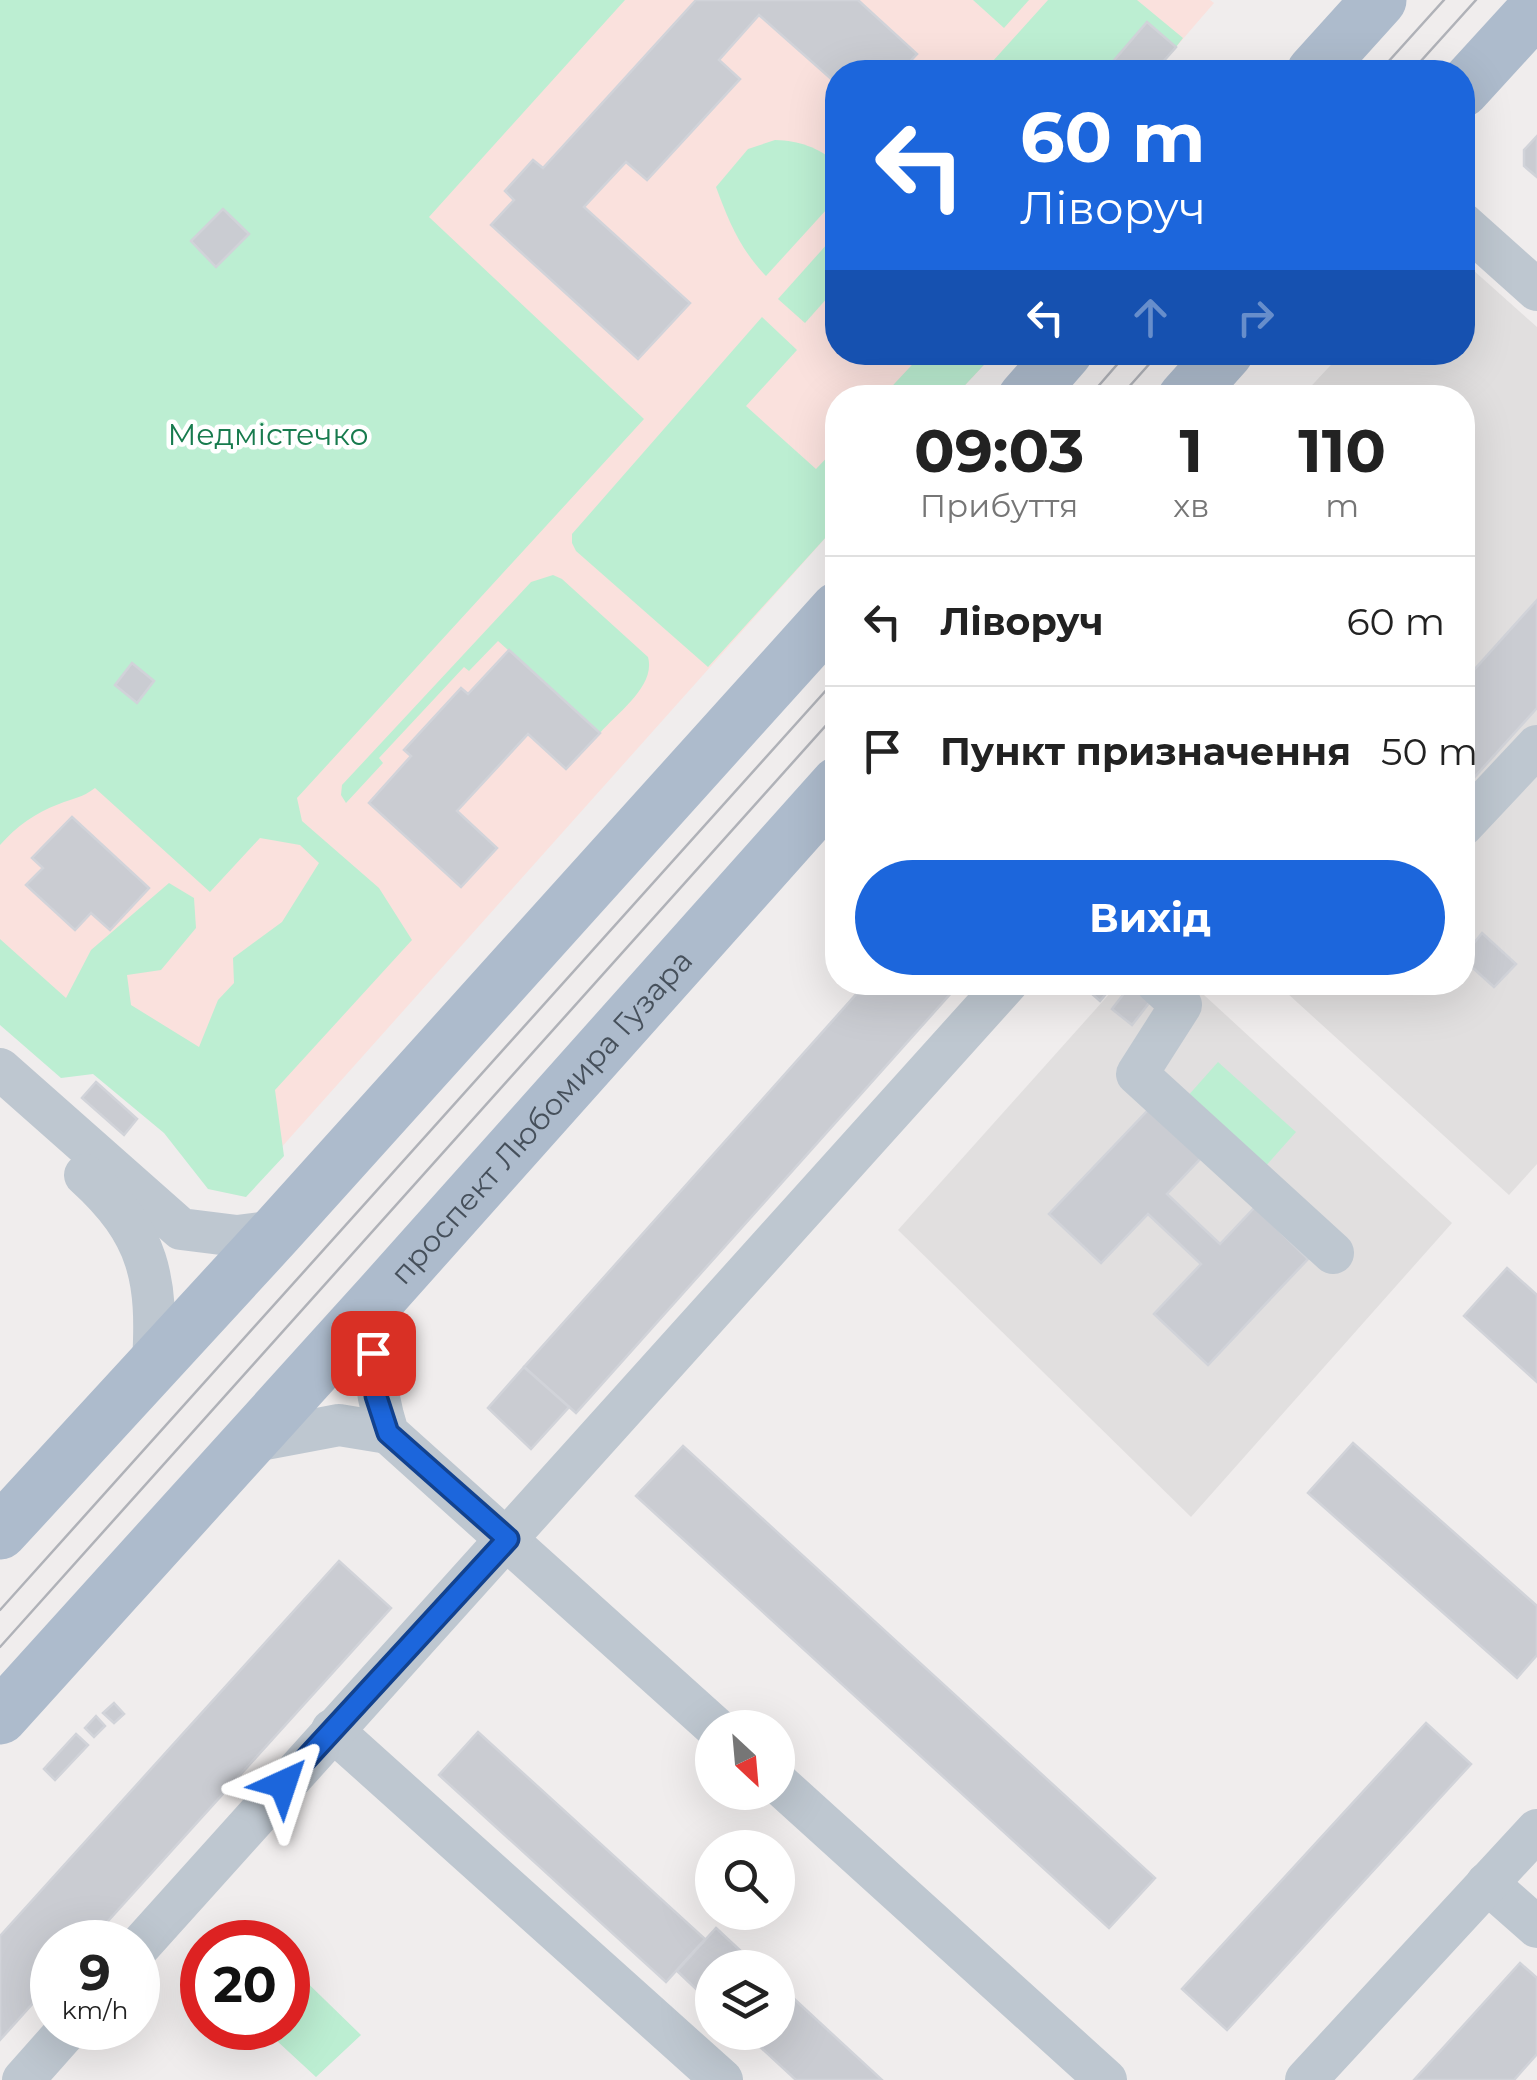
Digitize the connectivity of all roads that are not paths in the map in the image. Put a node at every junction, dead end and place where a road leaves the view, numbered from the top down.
1 (1378, 0) edge
2 (1537, 8) edge
3 (1325, 60) edge
4 (1475, 76) edge
5 (1475, 235) edge
6 (1537, 290) edge
7 (1054, 365) edge
8 (1214, 365) edge
9 (1036, 385) edge
10 (1197, 385) edge
11 (825, 623) edge
12 (1537, 746) edge
13 (825, 799) edge
14 (1475, 812) edge
15 (996, 995) edge
16 (1171, 995) edge
17 (0, 1069) edge
18 (0, 1097) edge
19 (277, 1232) junction
20 (1333, 1252) dead end
21 (382, 1296) junction
22 (153, 1363) junction
23 (388, 1433) junction
24 (249, 1442) junction
25 (0, 1532) edge
26 (508, 1539) junction
27 (696, 1710) edge
28 (0, 1717) edge
29 (332, 1730) junction
30 (795, 1799) edge
31 (1537, 1830) edge
32 (1487, 1883) junction
33 (160, 1923) edge
34 (1537, 1927) edge
35 (50, 2050) edge
36 (1083, 2073) edge
37 (24, 2080) edge
38 (722, 2080) edge
39 (1306, 2080) edge

1 - 3 main road
2 - 4 main road
5 - 6 street
7 - 9 main road
8 - 10 main road
11 - 19 main road
12 - 14 street
13 - 21 main road, проспект Любомира Гузара
15 - 26 street
16 - 20 street
17 - 19 street
18 - 22 street
19 - 22 main road
21 - 23 street
21 - 24 main road, проспект Любомира Гузара
22 - 25 main road
23 - 24 street
23 - 26 street
24 - 28 main road, проспект Любомира Гузара
26 - 27 street
26 - 29 street
29 - 33 street
29 - 38 street
30 - 36 street
31 - 32 street
32 - 34 street
32 - 39 street
35 - 37 street

